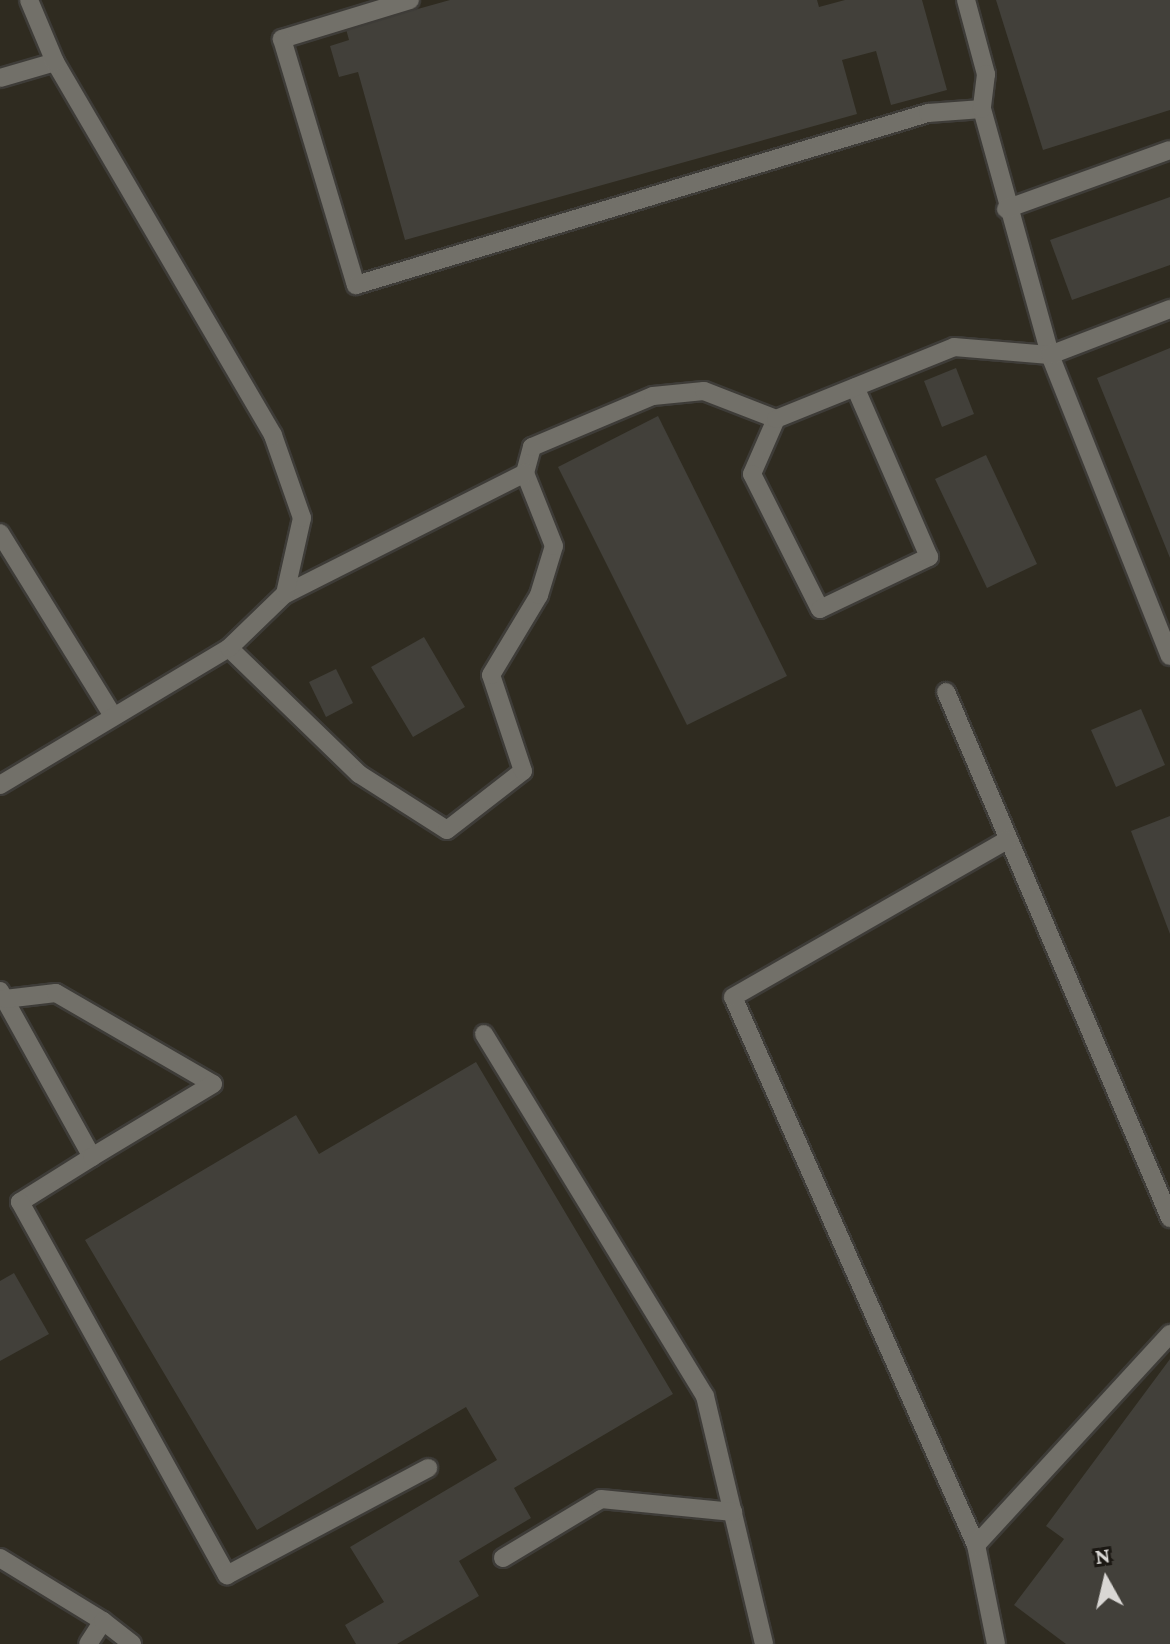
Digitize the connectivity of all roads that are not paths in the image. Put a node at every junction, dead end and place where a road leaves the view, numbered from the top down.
1 (29, 0) edge
2 (410, 0) edge
3 (966, 0) edge
4 (55, 62) junction
5 (0, 78) edge
6 (982, 109) junction
7 (1170, 150) edge
8 (1006, 209) junction
9 (1170, 309) edge
10 (1050, 355) junction
11 (855, 387) junction
12 (776, 419) junction
13 (525, 473) junction
14 (3, 546) edge
15 (285, 594) junction
16 (229, 648) junction
17 (1169, 651) edge
18 (946, 692) dead end
19 (113, 716) junction
20 (0, 785) edge
21 (1007, 840) junction
22 (3, 995) edge
23 (484, 1034) dead end
24 (92, 1157) junction
25 (1170, 1218) edge
26 (1170, 1334) edge
27 (428, 1468) dead end
28 (733, 1512) junction
29 (976, 1545) junction
30 (0, 1558) edge
31 (503, 1558) dead end
32 (103, 1621) junction
33 (88, 1644) edge
34 (132, 1644) edge
35 (764, 1644) edge
36 (996, 1644) edge

1 - 4 lane
2 - 6 lane
3 - 6 lane
4 - 5 lane
4 - 15 lane
6 - 8 lane
7 - 8 lane
8 - 10 lane
9 - 10 lane
10 - 11 lane
10 - 17 lane
11 - 12 lane
11 - 12 lane
12 - 13 lane
13 - 15 lane
13 - 16 lane
14 - 19 lane
15 - 16 lane
16 - 19 lane
18 - 21 lane
19 - 20 lane
21 - 25 lane
21 - 29 lane
22 - 24 lane
22 - 24 lane
23 - 28 lane
24 - 27 lane
26 - 29 lane
28 - 31 lane
28 - 35 lane
29 - 36 lane
30 - 32 lane
32 - 33 lane
32 - 34 lane

